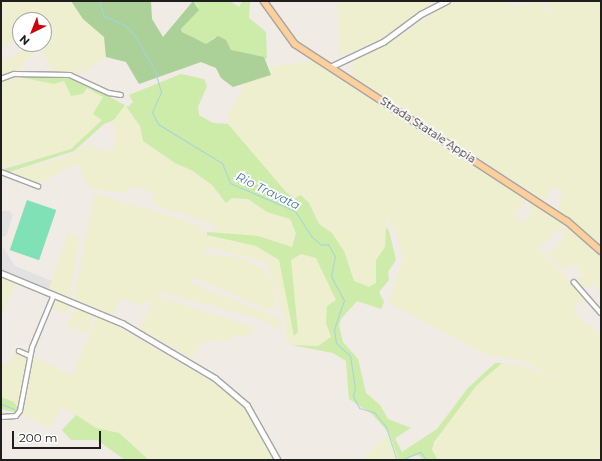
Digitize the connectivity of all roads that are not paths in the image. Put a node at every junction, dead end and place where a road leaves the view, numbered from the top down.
1 (264, 1) edge
2 (447, 1) edge
3 (330, 68) junction
4 (1, 79) edge
5 (121, 95) dead end
6 (1, 172) edge
7 (38, 186) dead end
8 (601, 251) edge
9 (1, 273) edge
10 (574, 282) dead end
11 (54, 294) junction
12 (601, 313) edge
13 (19, 351) dead end
14 (30, 356) junction
15 (1, 417) edge
16 (278, 460) edge

1 - 3 main road, Strada Statale Appia
2 - 3 street
3 - 8 main road, Strada Statale Appia
4 - 5 street
6 - 7 street
9 - 11 street
10 - 12 street
11 - 14 street
11 - 16 street
13 - 14 street
14 - 15 street

